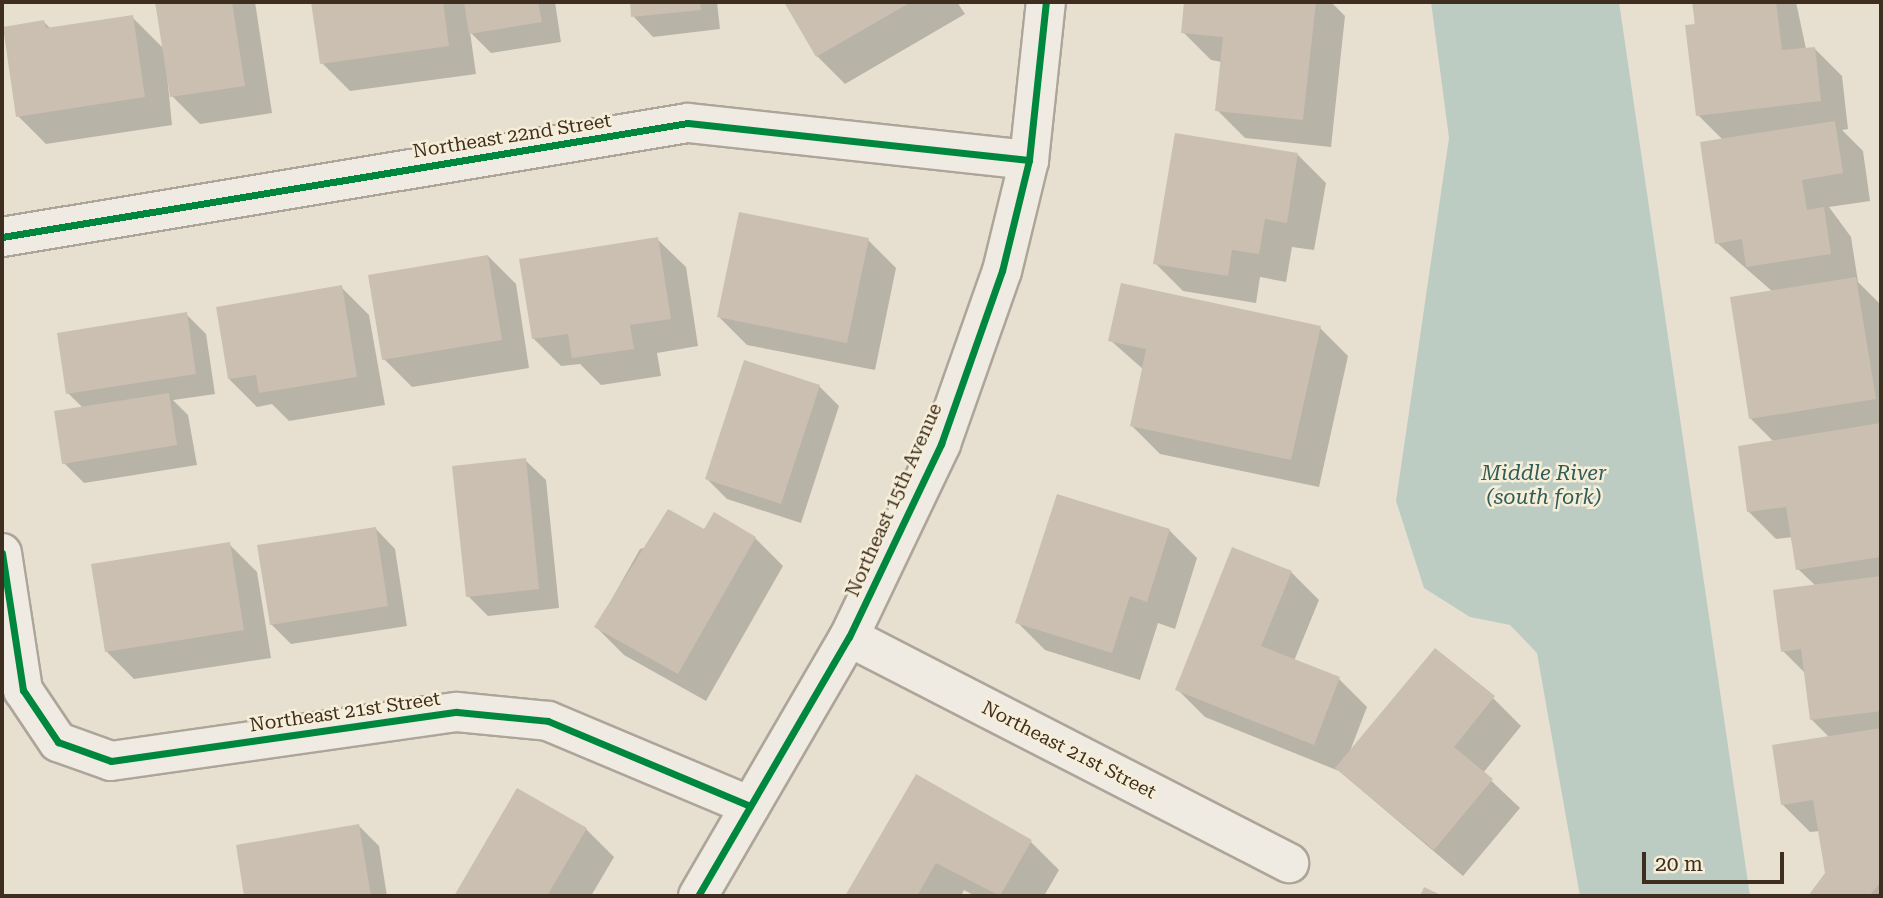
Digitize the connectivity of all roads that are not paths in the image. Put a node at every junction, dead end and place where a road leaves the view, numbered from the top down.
1 (1046, 2) edge
2 (1029, 160) junction
3 (2, 237) edge
4 (2, 553) edge
5 (849, 638) junction
6 (750, 806) junction
7 (1289, 863) dead end
8 (698, 896) edge

1 - 2 street, Northeast 15th Avenue
2 - 3 street, Northeast 22nd Street
2 - 5 street, Northeast 15th Avenue
4 - 6 street, Northeast 21st Street
5 - 6 street, Northeast 15th Avenue
5 - 7 street, Northeast 21st Street
6 - 8 street, Northeast 15th Avenue

